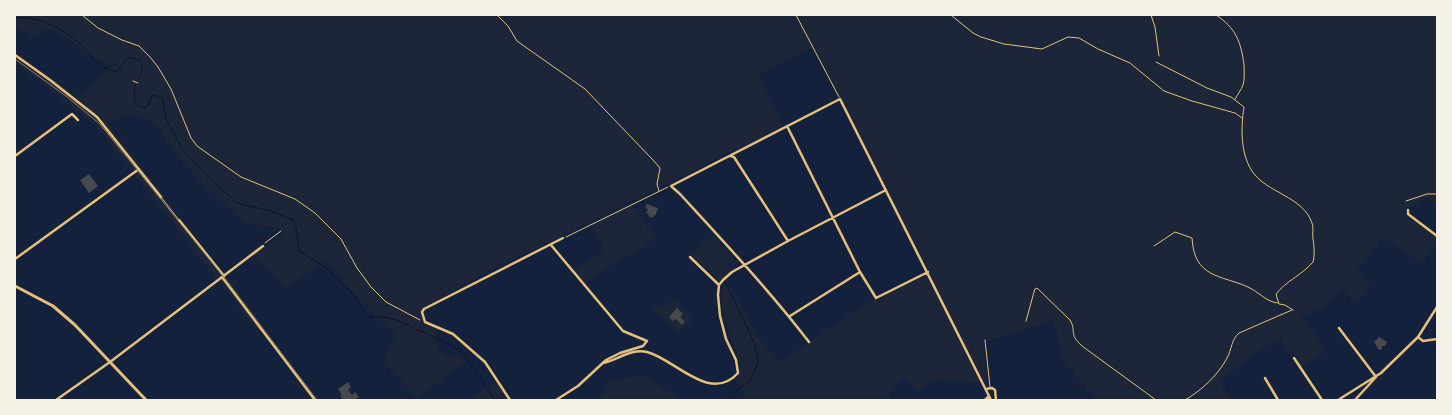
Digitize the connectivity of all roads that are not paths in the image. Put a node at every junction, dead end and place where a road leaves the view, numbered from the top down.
1 (15, 55) edge
2 (78, 120) dead end
3 (787, 126) junction
4 (730, 155) junction
5 (15, 156) edge
6 (139, 168) junction
7 (886, 190) junction
8 (161, 197) joint
9 (1408, 210) dead end
10 (834, 217) junction
11 (179, 220) joint
12 (1437, 236) edge
13 (563, 238) road end
14 (788, 241) junction
15 (551, 244) junction
16 (263, 246) road end
17 (690, 257) dead end
18 (15, 259) edge
19 (745, 265) junction
20 (860, 272) junction
21 (928, 272) junction
22 (223, 277) junction
23 (720, 285) junction
24 (15, 286) edge
25 (1437, 307) edge
26 (790, 316) junction
27 (1339, 328) dead end
28 (1418, 337) junction
29 (985, 340) dead end
30 (1437, 340) edge
31 (809, 342) dead end
32 (1294, 358) dead end
33 (110, 362) junction
34 (603, 363) junction
35 (1376, 377) junction
36 (1265, 378) dead end
37 (990, 388) junction
38 (986, 389) junction
39 (989, 396) junction
40 (56, 400) edge
41 (146, 400) edge
42 (315, 400) edge
43 (510, 400) edge
44 (556, 400) edge
45 (985, 400) edge
46 (991, 400) edge
47 (996, 400) edge
48 (1278, 400) edge
49 (1322, 400) edge
50 (1338, 400) edge
51 (1355, 400) edge

1 - 6 street
2 - 5 street
3 - 4 street
3 - 7 street
3 - 10 street
4 - 14 street
4 - 19 street
6 - 8 street
6 - 18 street
7 - 10 street
7 - 21 street
8 - 11 lane
9 - 12 street
10 - 14 street
10 - 20 street
11 - 22 street
13 - 15 street
14 - 19 street
15 - 34 street
15 - 43 street
16 - 22 street
17 - 23 street
19 - 23 street
19 - 26 street
20 - 21 street
20 - 26 street
21 - 38 street
22 - 33 street
22 - 42 street
23 - 34 street
24 - 33 main road
25 - 28 street
26 - 31 street
27 - 35 street
28 - 30 street
28 - 35 street
29 - 37 lane
32 - 49 street
33 - 40 street
33 - 41 main road
34 - 44 street
35 - 50 street
35 - 51 street
36 - 48 street
37 - 38 street
37 - 47 street
38 - 39 street
39 - 45 street
39 - 46 street

